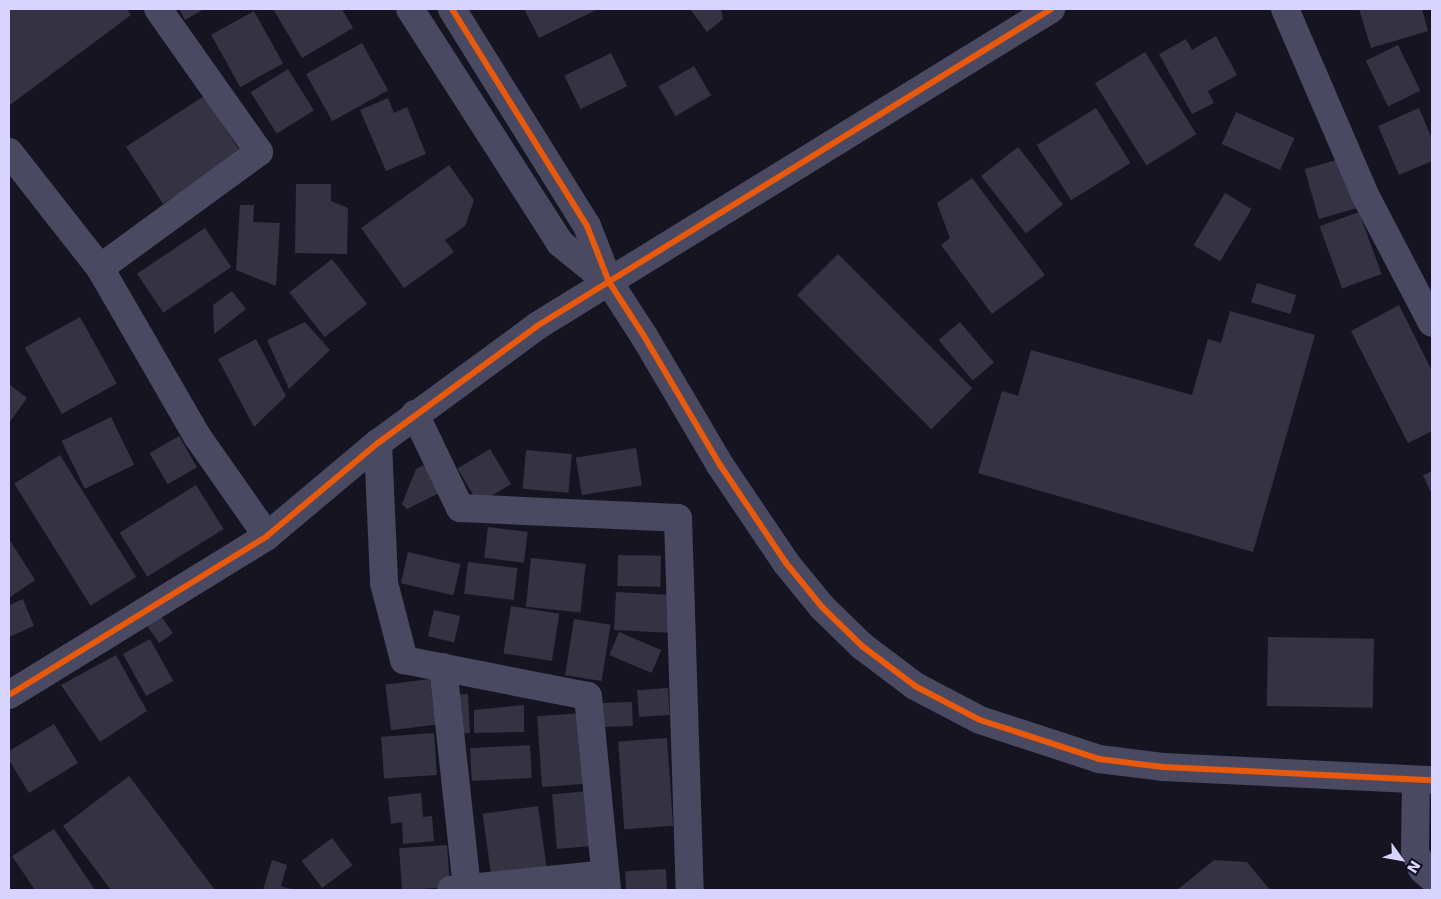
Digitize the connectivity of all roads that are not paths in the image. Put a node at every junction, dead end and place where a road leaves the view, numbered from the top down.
1 (158, 9) edge
2 (410, 9) edge
3 (452, 9) edge
4 (1051, 9) edge
5 (1285, 9) edge
6 (9, 152) edge
7 (100, 268) junction
8 (608, 282) junction
9 (1432, 323) edge
10 (415, 414) junction
11 (378, 443) junction
12 (267, 536) junction
13 (443, 667) junction
14 (9, 695) edge
15 (1424, 780) edge
16 (1432, 878) edge
17 (606, 882) edge
18 (459, 889) edge
19 (690, 890) edge

1 - 7 street
2 - 8 street
3 - 8 street
4 - 8 street
5 - 9 street
6 - 7 street
7 - 12 street
8 - 10 street
8 - 15 street
10 - 11 street
10 - 19 street
11 - 12 street
11 - 13 street
12 - 14 street
13 - 17 street
13 - 18 street
15 - 16 street
17 - 18 street

